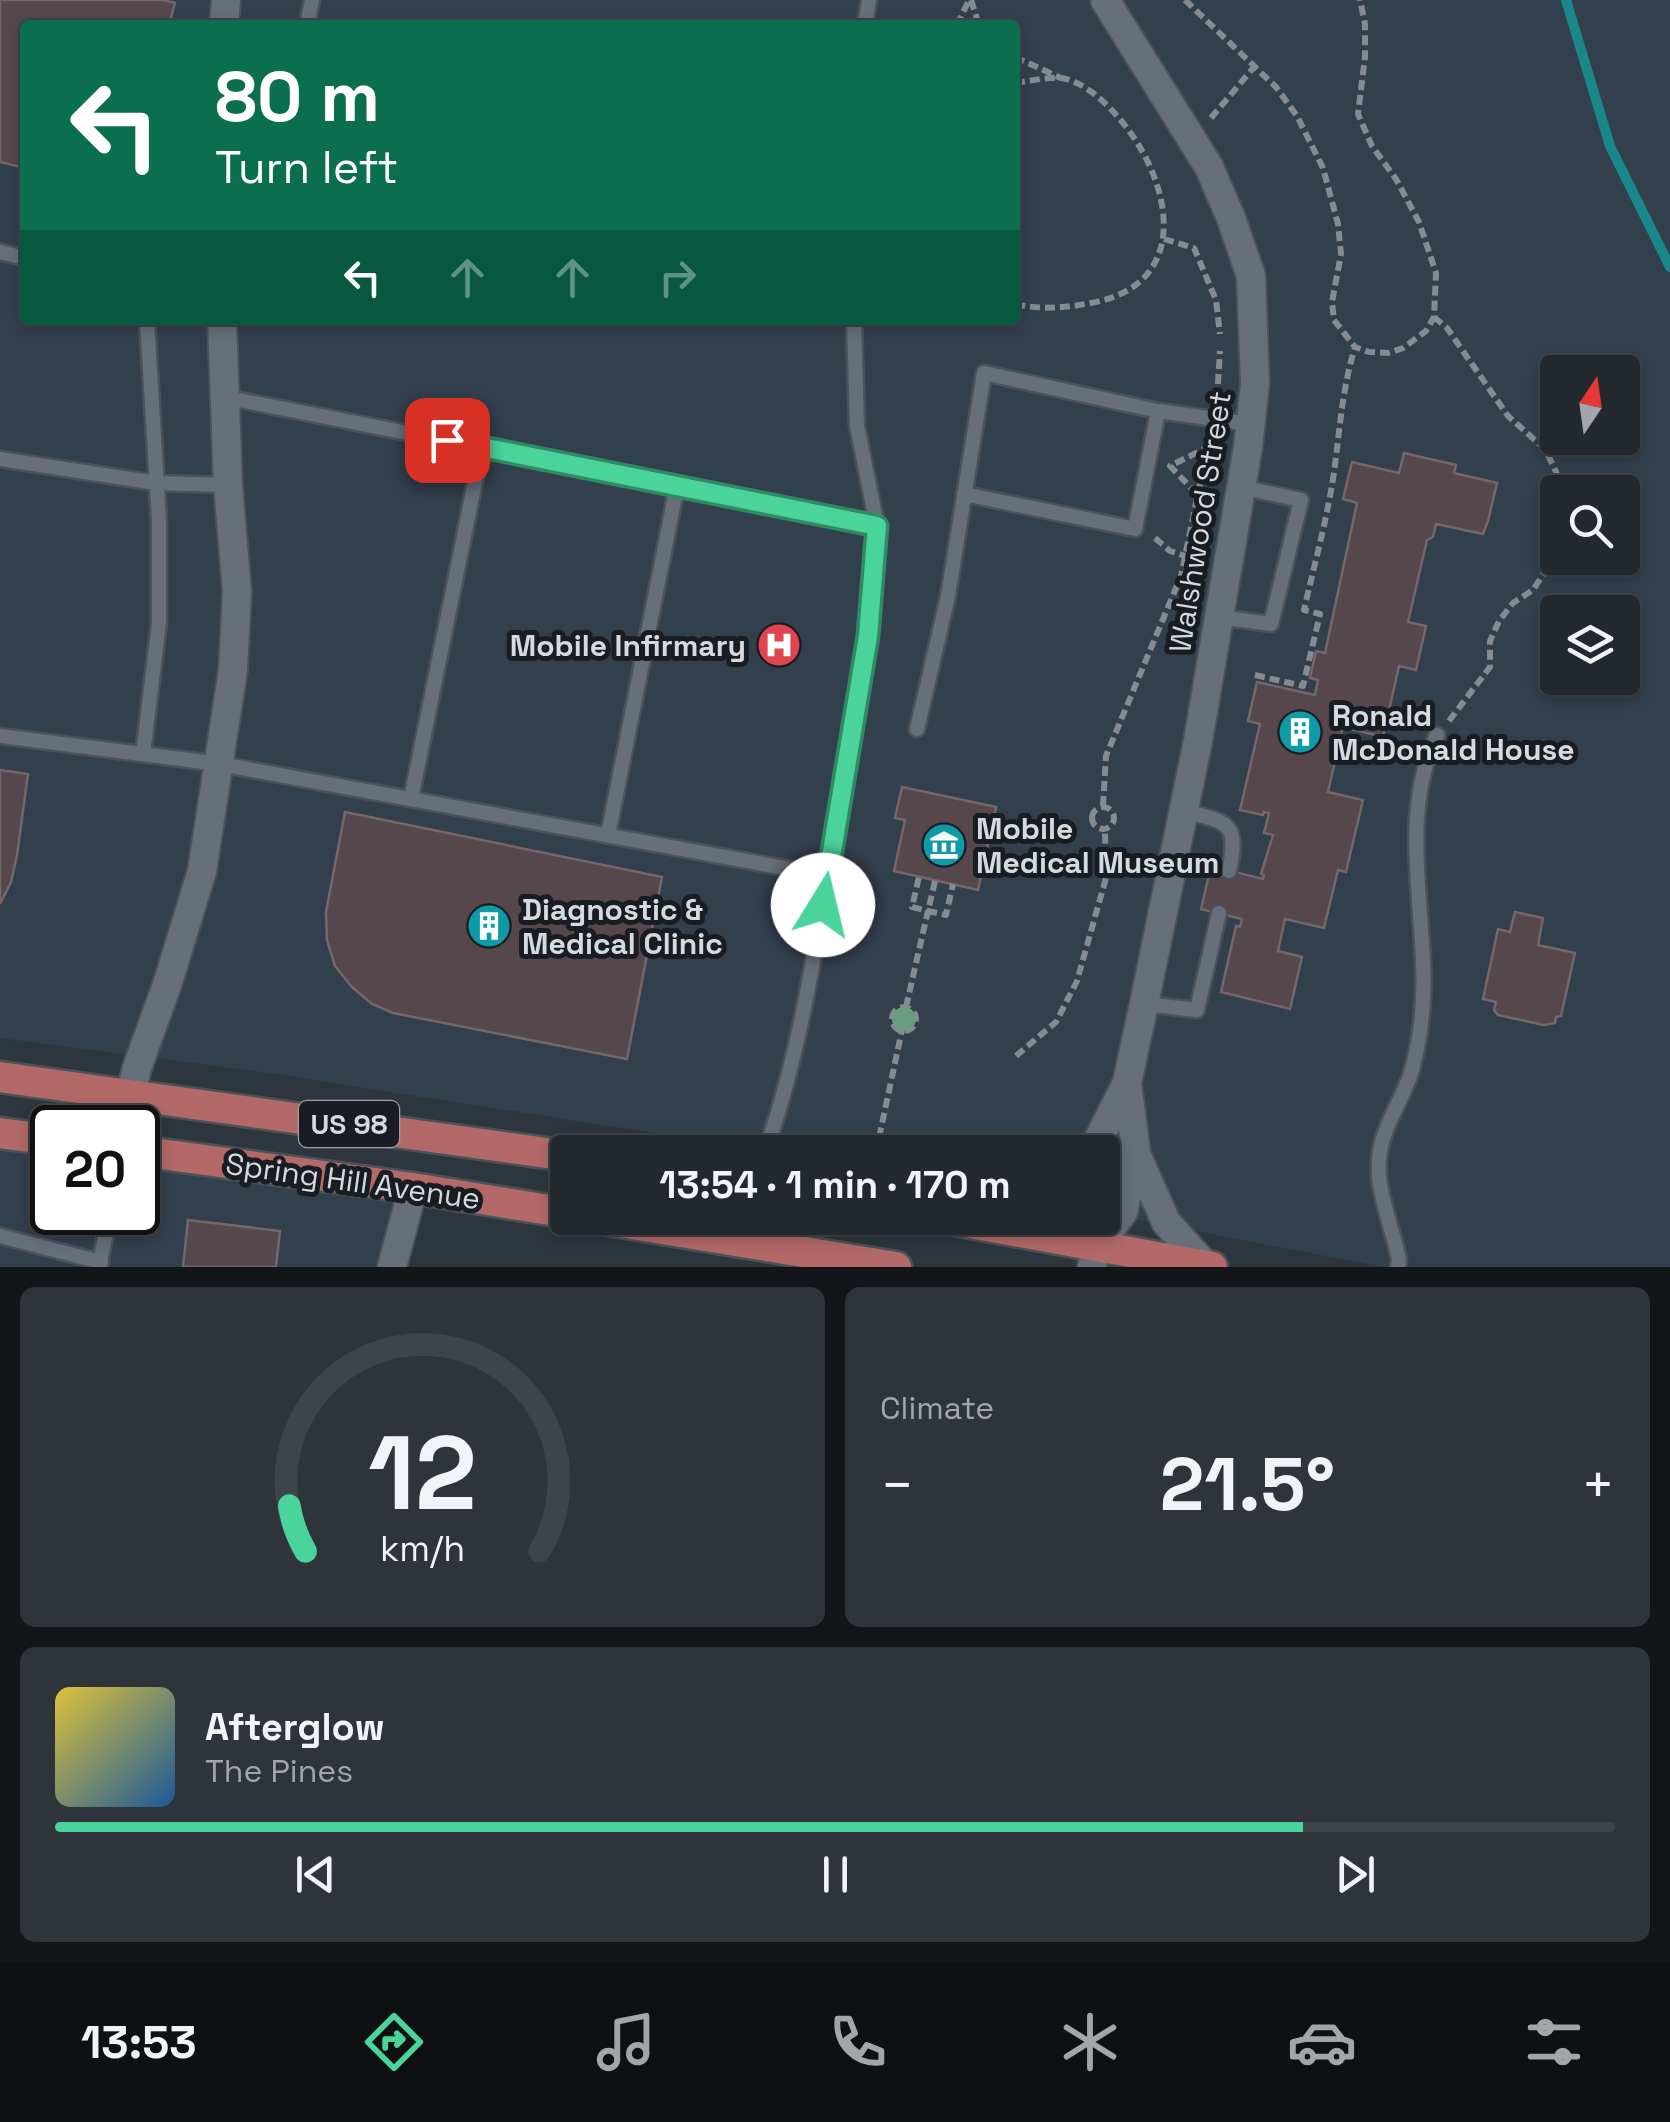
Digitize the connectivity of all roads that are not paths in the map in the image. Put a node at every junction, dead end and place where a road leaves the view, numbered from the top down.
1 (1105, 0) edge
2 (147, 325) edge
3 (222, 325) edge
4 (854, 325) edge
5 (223, 397) junction
6 (1158, 411) junction
7 (1250, 424) junction
8 (482, 447) junction
9 (0, 458) edge
10 (156, 483) junction
11 (228, 485) junction
12 (677, 486) junction
13 (1241, 487) junction
14 (964, 494) junction
15 (877, 526) junction
16 (1219, 617) junction
17 (917, 729) dead end
18 (1437, 735) road end
19 (0, 736) edge
20 (143, 754) junction
21 (220, 764) junction
22 (411, 799) junction
23 (1184, 811) junction
24 (608, 835) junction
25 (1229, 871) dead end
26 (828, 876) junction
27 (1218, 913) dead end
28 (1144, 1004) junction
29 (0, 1077) edge
30 (1127, 1083) junction
31 (130, 1094) junction
32 (127, 1105) edge
33 (0, 1133) edge
34 (771, 1135) edge
35 (1098, 1135) edge
36 (30, 1137) edge
37 (1136, 1152) junction
38 (550, 1153) edge
39 (160, 1154) edge
40 (413, 1188) junction
41 (550, 1210) edge
42 (106, 1235) edge
43 (699, 1235) edge
44 (1056, 1235) edge
45 (0, 1236) edge
46 (1092, 1243) edge
47 (100, 1264) edge
48 (1197, 1266) edge
49 (392, 1267) edge
50 (896, 1267) edge
51 (1398, 1267) edge

1 - 7 street, Walshwood Street
2 - 10 lane
3 - 5 street
4 - 15 lane
5 - 8 lane
5 - 11 street
6 - 7 lane
6 - 14 lane
6 - 14 lane
7 - 13 street, Walshwood Street
8 - 12 lane
8 - 22 lane
9 - 10 lane
10 - 11 lane
10 - 20 lane
11 - 21 street
12 - 15 lane
12 - 24 lane
13 - 16 street, Walshwood Street
13 - 16 lane
14 - 17 lane
15 - 26 lane
16 - 23 street, Walshwood Street
18 - 51 lane
19 - 20 lane
20 - 21 lane
21 - 22 lane
21 - 31 street
22 - 24 lane
23 - 25 lane
23 - 28 street, Walshwood Street
24 - 26 lane
26 - 34 lane
27 - 28 lane
28 - 30 street, Walshwood Street
29 - 31 main road, Spring Hill Avenue / US 98
30 - 35 street, Walshwood Street
30 - 37 street, Walshwood Street
31 - 32 street
31 - 38 main road, Spring Hill Avenue / US 98
33 - 36 main road
37 - 46 street, Walshwood Street
37 - 48 street, Walshwood Street
39 - 40 main road, Spring Hill Avenue / US 98
40 - 41 main road, Spring Hill Avenue / US 98
40 - 49 street
42 - 47 lane
43 - 50 main road
44 - 46 main road
45 - 47 lane
46 - 48 main road

